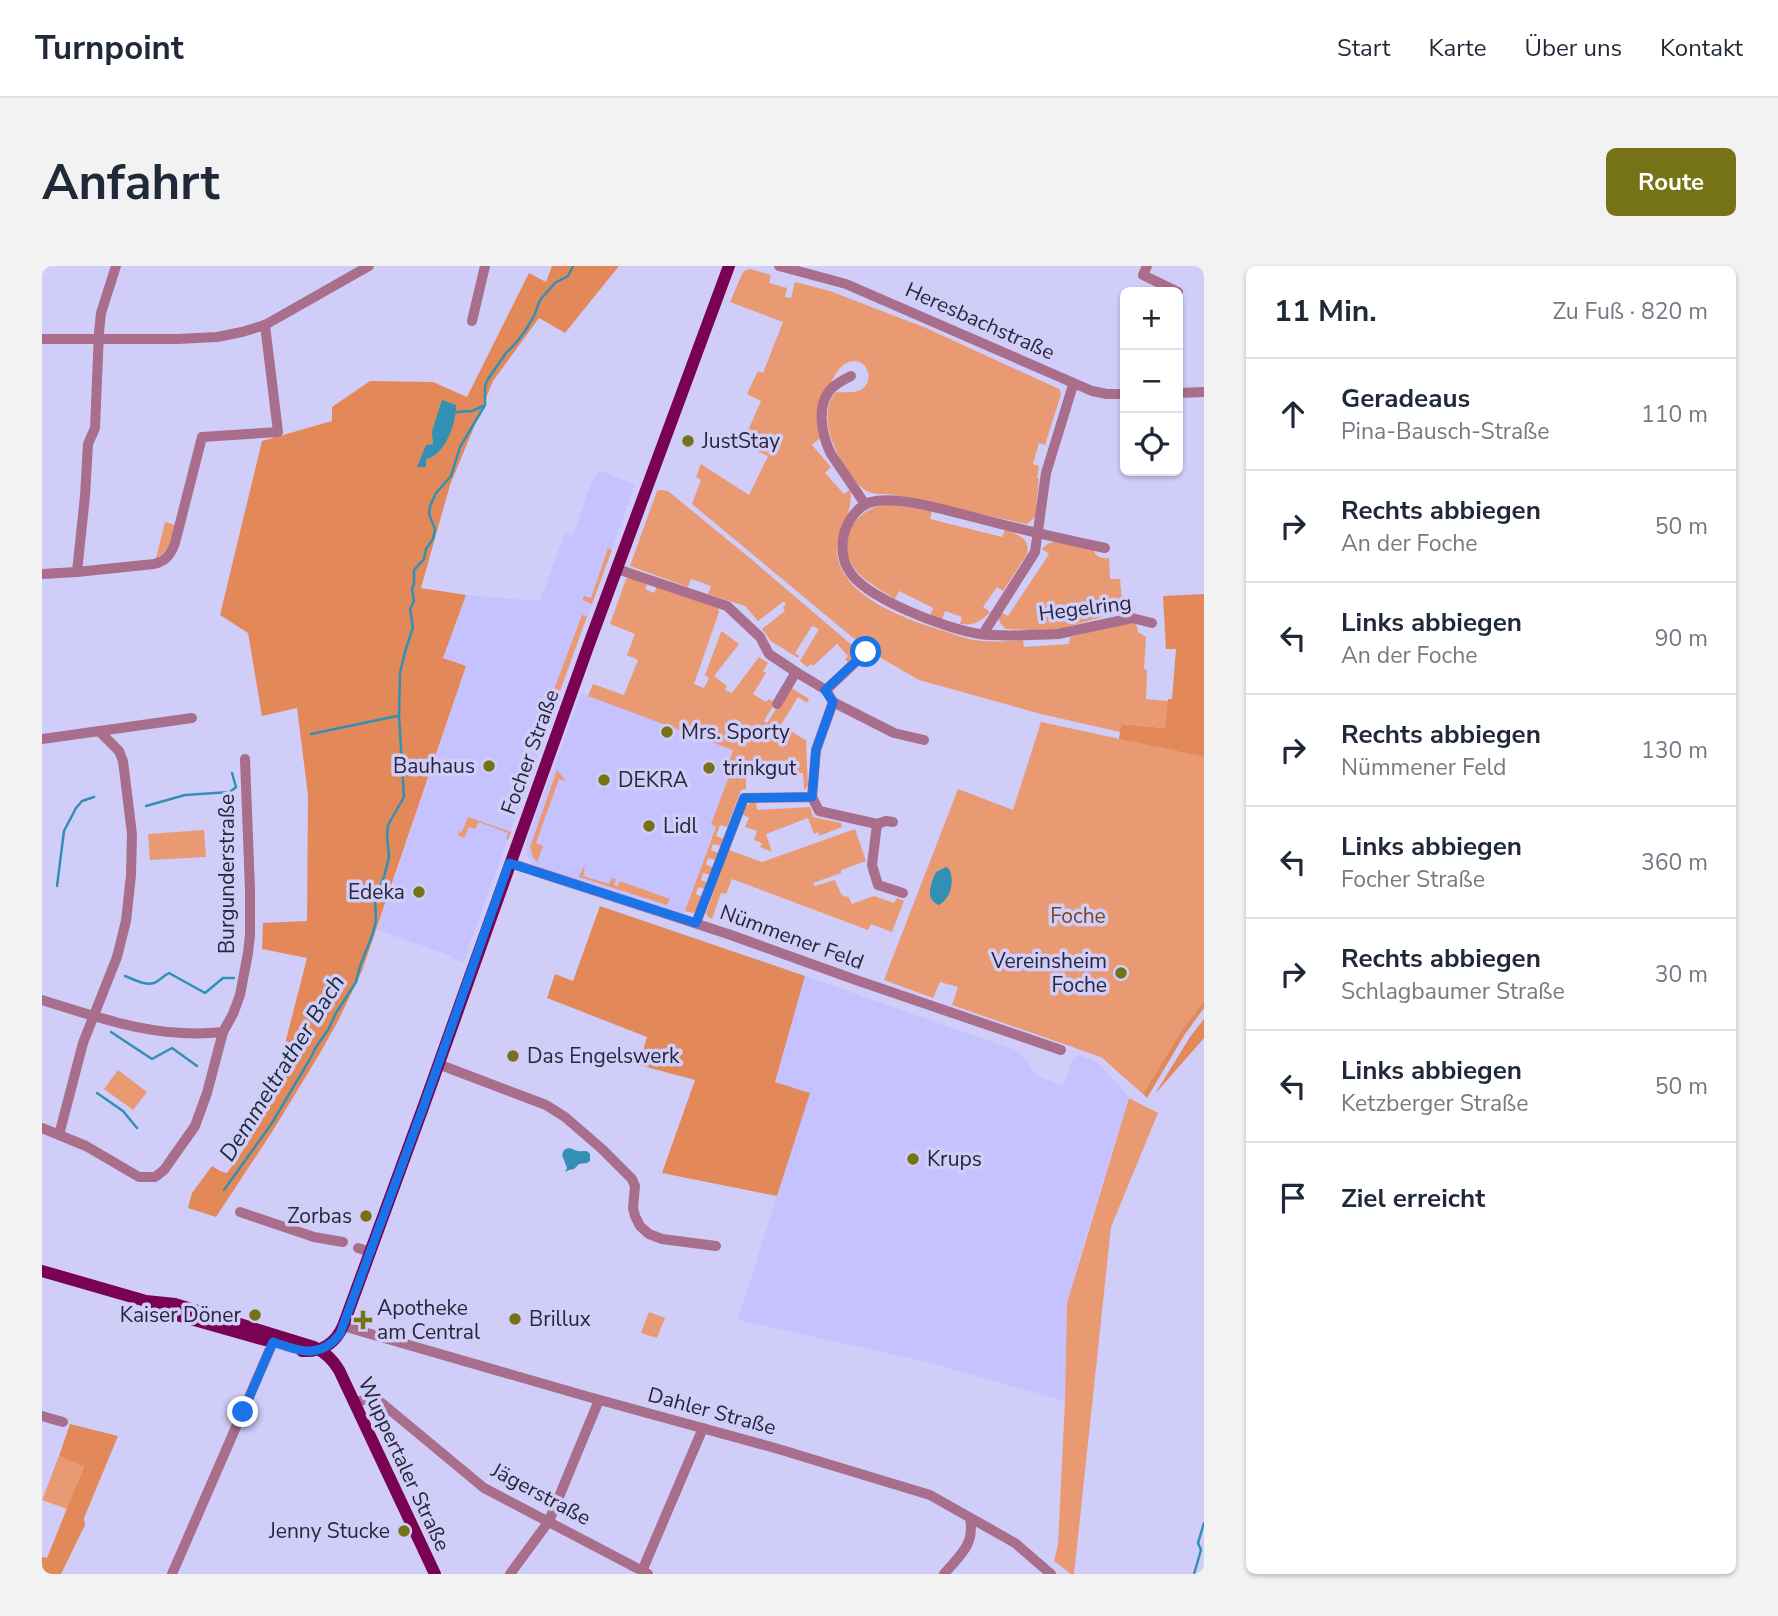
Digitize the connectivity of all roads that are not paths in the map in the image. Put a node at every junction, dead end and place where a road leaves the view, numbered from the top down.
1 (116, 266) edge
2 (369, 266) edge
3 (485, 266) edge
4 (729, 266) edge
5 (779, 266) edge
6 (1147, 266) edge
7 (1168, 287) edge
8 (472, 321) dead end
9 (265, 326) junction
10 (42, 339) edge
11 (98, 339) junction
12 (851, 376) dead end
13 (1073, 385) junction
14 (1204, 392) edge
15 (1183, 393) edge
16 (1120, 394) edge
17 (865, 504) junction
18 (1038, 534) junction
19 (1105, 548) dead end
20 (617, 569) junction
21 (77, 572) junction
22 (42, 574) edge
23 (1152, 623) dead end
24 (982, 634) junction
25 (866, 652) dead end
26 (796, 672) junction
27 (825, 690) junction
28 (833, 702) junction
29 (777, 704) dead end
30 (192, 718) dead end
31 (99, 731) junction
32 (42, 739) edge
33 (924, 740) dead end
34 (245, 759) dead end
35 (812, 797) junction
36 (893, 822) dead end
37 (877, 824) junction
38 (509, 863) junction
39 (903, 893) dead end
40 (696, 923) junction
41 (42, 1000) edge
42 (94, 1016) junction
43 (223, 1032) junction
44 (1061, 1050) dead end
45 (438, 1064) junction
46 (42, 1128) edge
47 (60, 1135) junction
48 (240, 1212) dead end
49 (343, 1242) dead end
50 (716, 1246) dead end
51 (42, 1271) edge
52 (146, 1301) junction
53 (341, 1330) junction
54 (273, 1342) junction
55 (320, 1350) junction
56 (302, 1351) junction
57 (339, 1370) junction
58 (599, 1400) junction
59 (354, 1403) junction
60 (42, 1416) edge
61 (63, 1422) dead end
62 (703, 1428) junction
63 (970, 1518) junction
64 (549, 1521) junction
65 (176, 1573) edge
66 (646, 1573) edge
67 (435, 1574) edge
68 (510, 1574) edge
69 (944, 1574) edge
70 (1051, 1574) edge

1 - 11 street
2 - 9 street
3 - 8 street
4 - 20 main road, Focher Straße
5 - 13 street, Heresbachstraße
6 - 7 street
9 - 11 street
9 - 21 street
10 - 11 street
11 - 21 street
12 - 17 street
13 - 16 street, Heresbachstraße
13 - 18 street
14 - 15 street
17 - 18 street
17 - 24 street, Hegelring
18 - 19 street
18 - 24 street
20 - 26 street
20 - 38 main road, Focher Straße
21 - 22 street
23 - 24 street, Hegelring
25 - 27 street
26 - 27 street
26 - 29 street
27 - 28 street
28 - 33 street
28 - 35 street
30 - 31 street
31 - 32 street
31 - 42 street
34 - 43 street, Burgunderstraße
35 - 37 street
35 - 40 street
36 - 37 street
37 - 39 street
38 - 40 street, Nümmener Feld
38 - 45 main road, Focher Straße
40 - 44 street, Nümmener Feld
41 - 42 street
42 - 43 street
42 - 47 street
43 - 47 street, Burgunderstraße
45 - 50 street
45 - 53 main road, Focher Straße
46 - 47 street, Burgunderstraße
48 - 49 street
51 - 52 main road
52 - 54 main road
52 - 55 main road
53 - 55 main road
53 - 57 main road, Focher Straße
53 - 58 street, Dahler Straße
54 - 56 main road
54 - 65 street
55 - 56 main road
55 - 57 main road
56 - 57 main road
57 - 59 main road, Wuppertaler Straße
58 - 62 street, Dahler Straße
58 - 64 street
59 - 64 street, Jägerstraße
59 - 67 main road, Wuppertaler Straße
60 - 61 street
62 - 63 street, Dahler Straße
62 - 66 street
63 - 69 street
63 - 70 street, Dahler Straße
64 - 66 street, Jägerstraße
64 - 68 street

